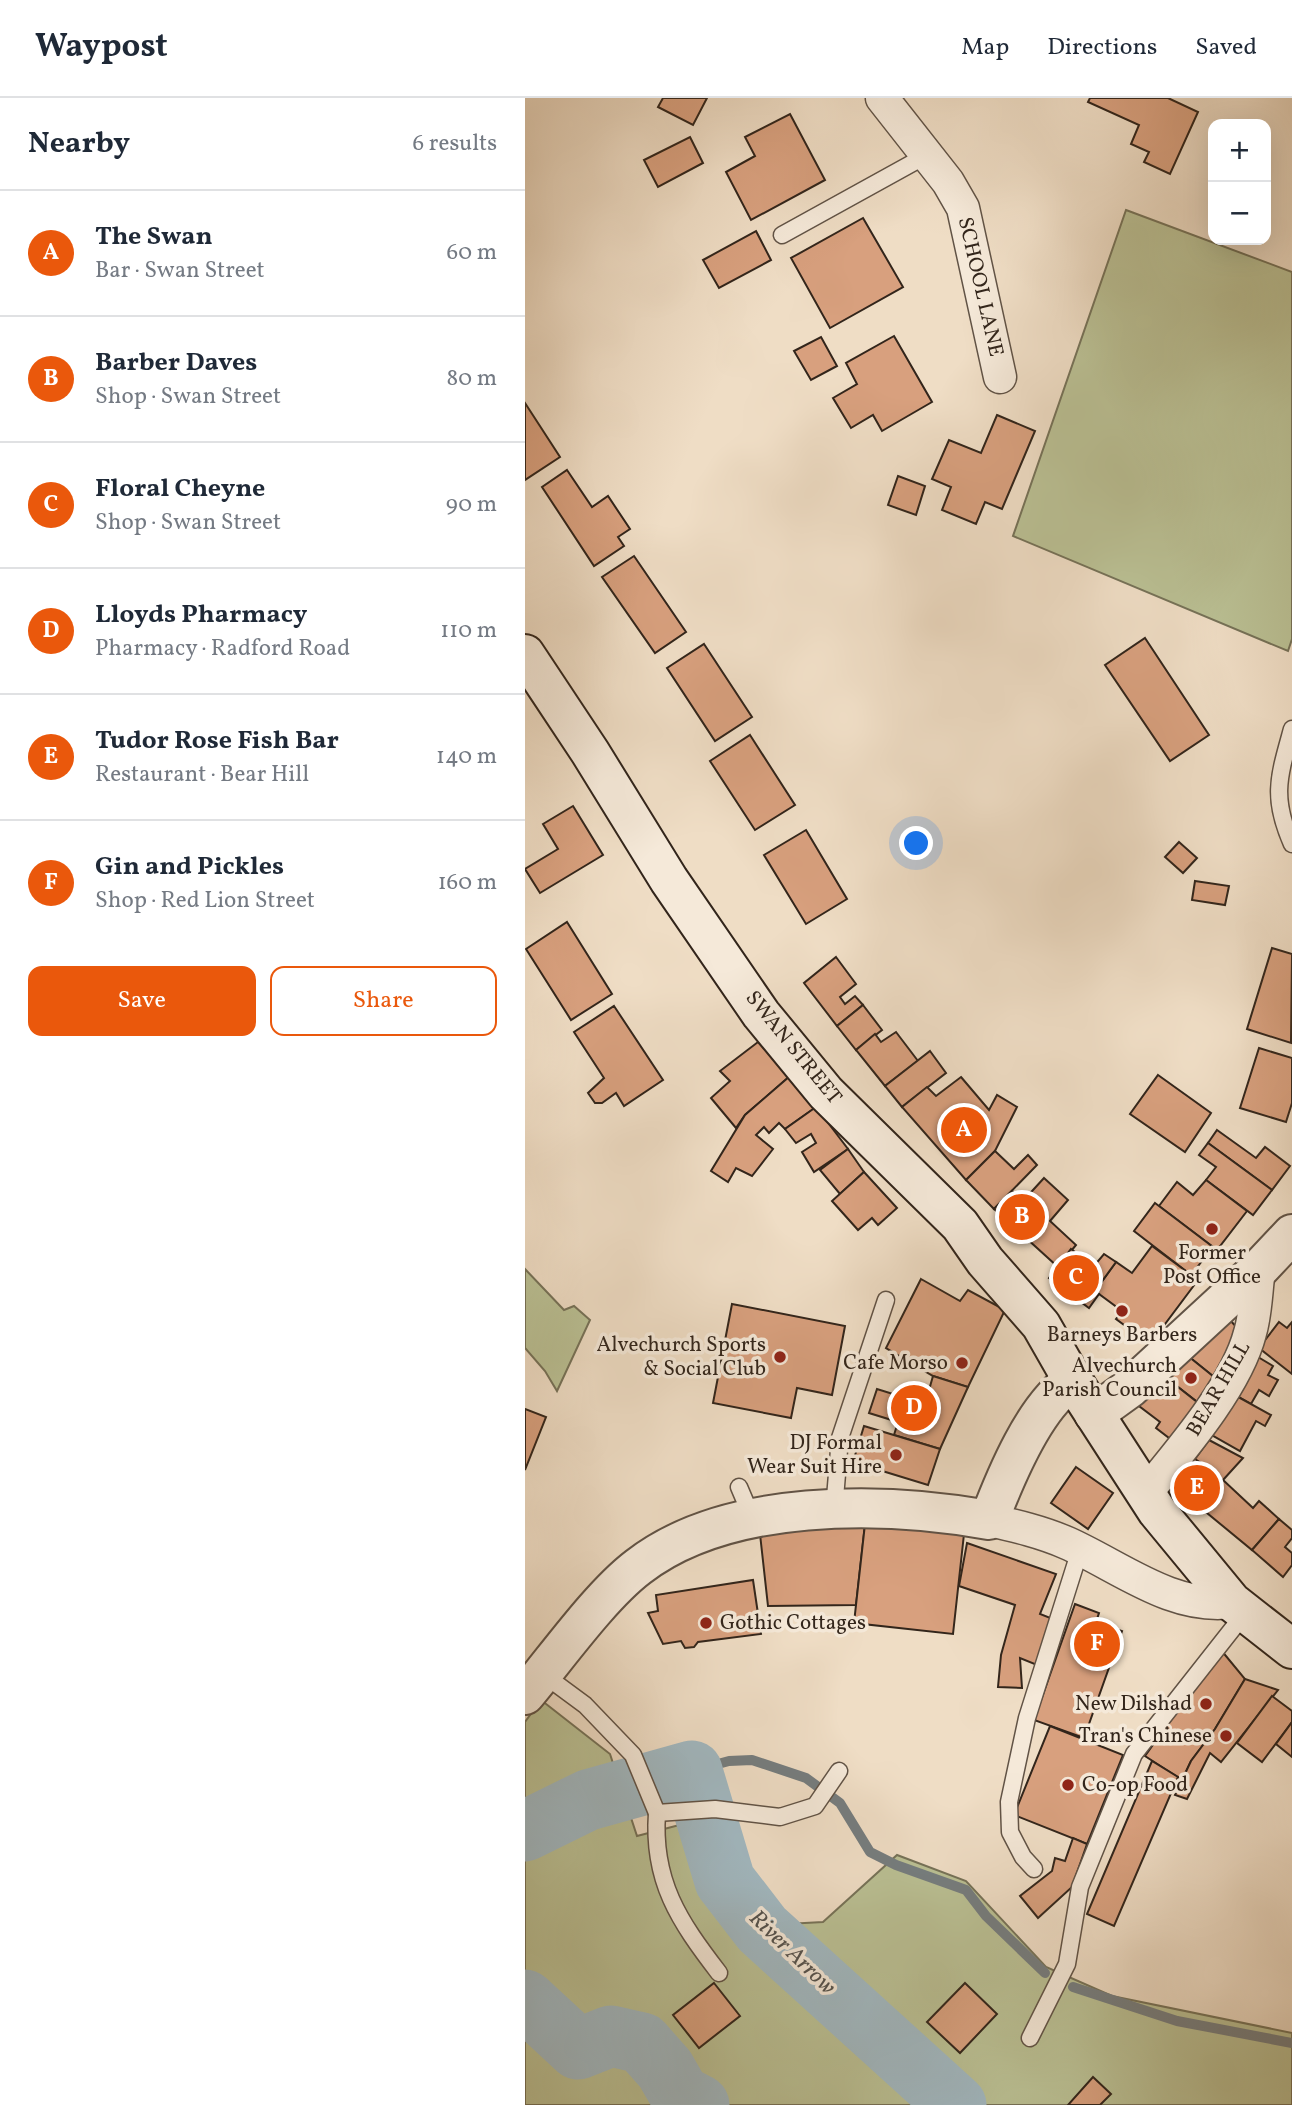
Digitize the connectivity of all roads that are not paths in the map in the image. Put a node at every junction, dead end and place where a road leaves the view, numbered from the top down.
1 (881, 98) edge
2 (927, 155) junction
3 (782, 235) dead end
4 (1000, 377) dead end
5 (525, 654) edge
6 (1292, 729) edge
7 (1292, 844) edge
8 (1292, 1234) edge
9 (1259, 1269) junction
10 (886, 1300) dead end
11 (1073, 1381) junction
12 (1094, 1414) junction
13 (1145, 1494) junction
14 (834, 1510) junction
15 (989, 1520) junction
16 (1080, 1550) junction
17 (1239, 1608) junction
18 (1292, 1649) edge
19 (534, 1684) edge
20 (839, 1771) dead end
21 (654, 1805) junction
22 (1034, 1869) dead end
23 (719, 1973) dead end
24 (1030, 2038) dead end

1 - 2 street, SCHOOL LANE
2 - 3 lane
2 - 4 street, SCHOOL LANE
5 - 11 main road, SWAN STREET
6 - 7 lane
8 - 9 main road
9 - 12 main road
9 - 13 street, BEAR HILL
10 - 14 lane
11 - 12 main road, SWAN STREET
11 - 15 main road
12 - 13 main road, SWAN STREET
13 - 17 main road, SWAN STREET
14 - 15 main road
14 - 19 main road
15 - 16 street
16 - 17 street
16 - 22 lane
17 - 18 main road, SWAN STREET
17 - 24 lane
19 - 21 lane
20 - 21 lane
21 - 23 lane

